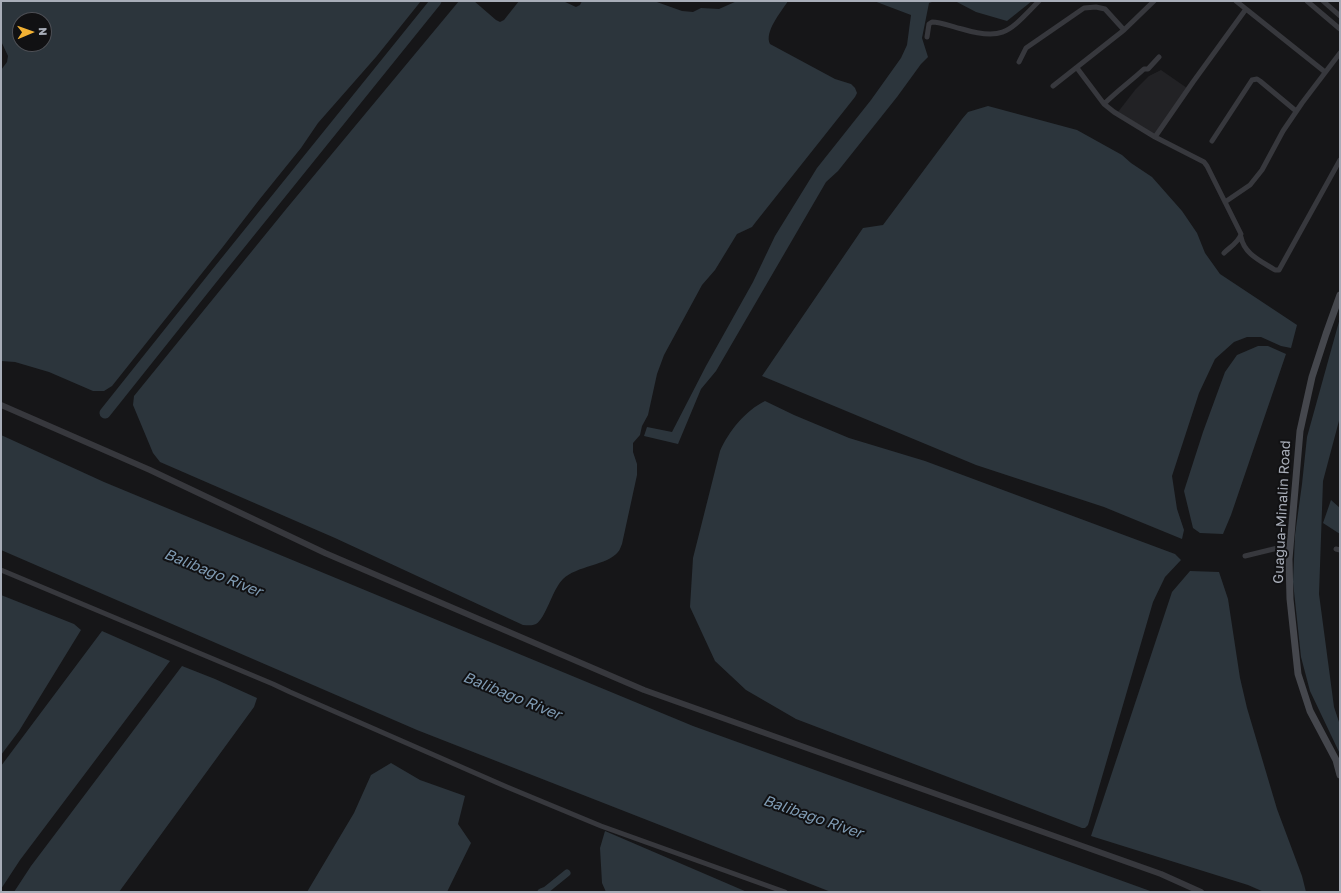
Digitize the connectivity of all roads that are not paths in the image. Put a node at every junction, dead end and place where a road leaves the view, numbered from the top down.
1 (1039, 1) edge
2 (1154, 1) edge
3 (1236, 1) edge
4 (1307, 1) edge
5 (1323, 1) edge
6 (1246, 8) junction
7 (1340, 16) edge
8 (1339, 27) edge
9 (1124, 30) junction
10 (927, 37) dead end
11 (1340, 52) edge
12 (1159, 57) dead end
13 (1019, 62) dead end
14 (1077, 68) junction
15 (1325, 72) junction
16 (1053, 86) dead end
17 (1104, 104) junction
18 (1296, 111) junction
19 (1155, 137) junction
20 (1212, 141) dead end
21 (1340, 160) edge
22 (1225, 202) junction
23 (1241, 237) junction
24 (1224, 253) dead end
25 (1340, 295) edge
26 (1, 405) edge
27 (1290, 545) junction
28 (1245, 556) dead end
29 (1, 570) edge
30 (1340, 774) edge
31 (786, 892) edge
32 (1201, 892) edge

1 - 10 street
2 - 9 street
3 - 6 street
4 - 8 street
5 - 7 street
6 - 15 street
6 - 19 street
9 - 13 street
9 - 14 street
11 - 15 street
12 - 17 street
14 - 16 street
14 - 17 street
15 - 18 street
17 - 19 street
18 - 20 street
18 - 22 street
19 - 22 street
21 - 23 street
22 - 23 street
23 - 24 street
25 - 27 main road, Guagua-Minalin Road
26 - 32 street
27 - 28 street
27 - 30 main road, Guagua-Minalin Road
29 - 31 street

